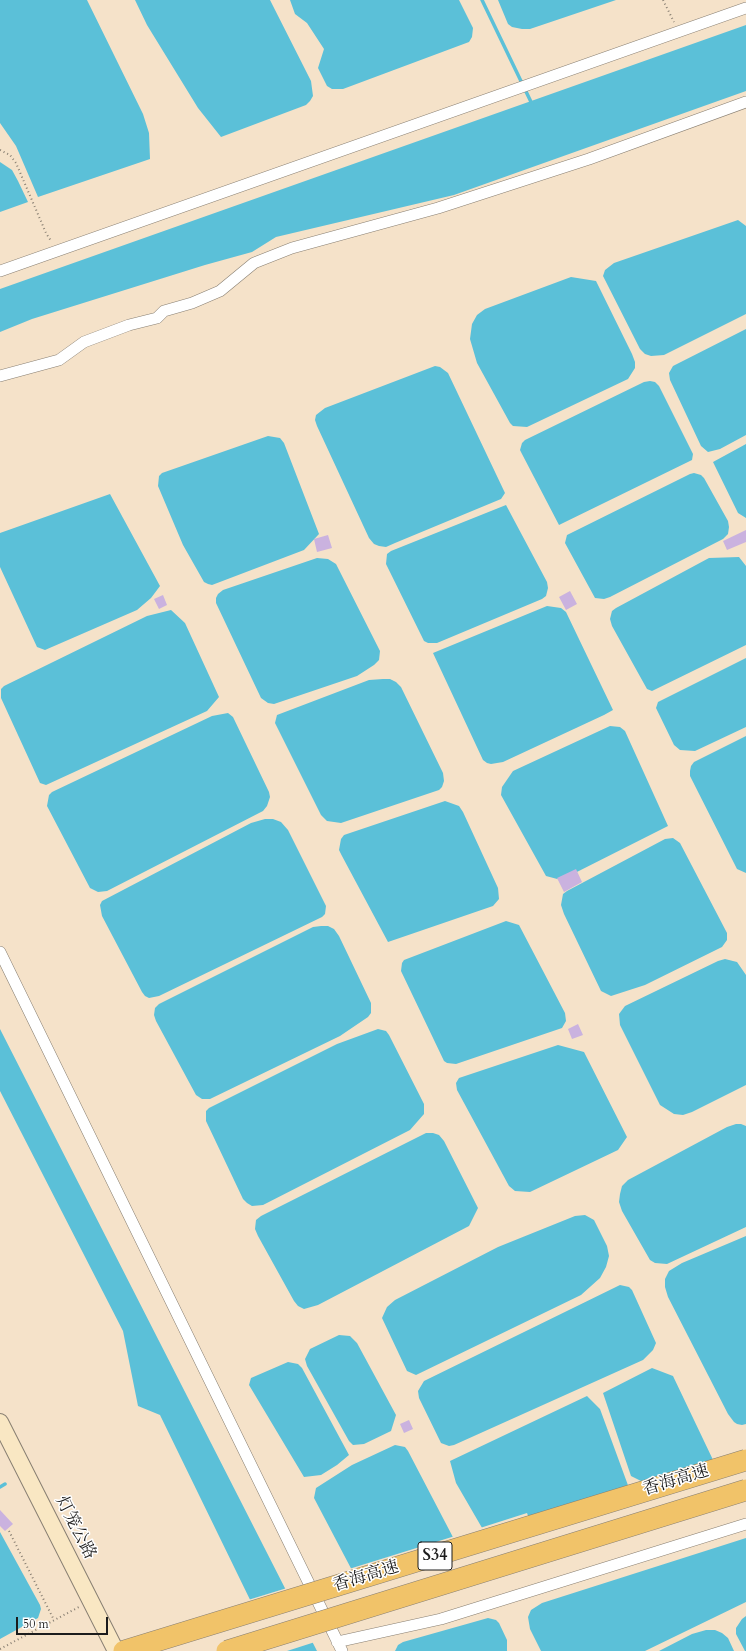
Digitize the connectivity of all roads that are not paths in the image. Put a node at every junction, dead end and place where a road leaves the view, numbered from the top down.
1 (746, 8) edge
2 (746, 102) edge
3 (0, 271) edge
4 (0, 376) edge
5 (0, 952) edge
6 (0, 1422) edge
7 (746, 1460) edge
8 (746, 1490) edge
9 (746, 1524) edge
10 (340, 1647) edge
11 (116, 1651) edge
12 (124, 1651) edge
13 (227, 1651) edge

1 - 3 street
2 - 4 street
5 - 10 street
6 - 11 street, 灯笼公路
7 - 12 highway, 香海高速 / S34, bridge
8 - 13 highway, 香海高速 / S34, bridge
9 - 10 street

